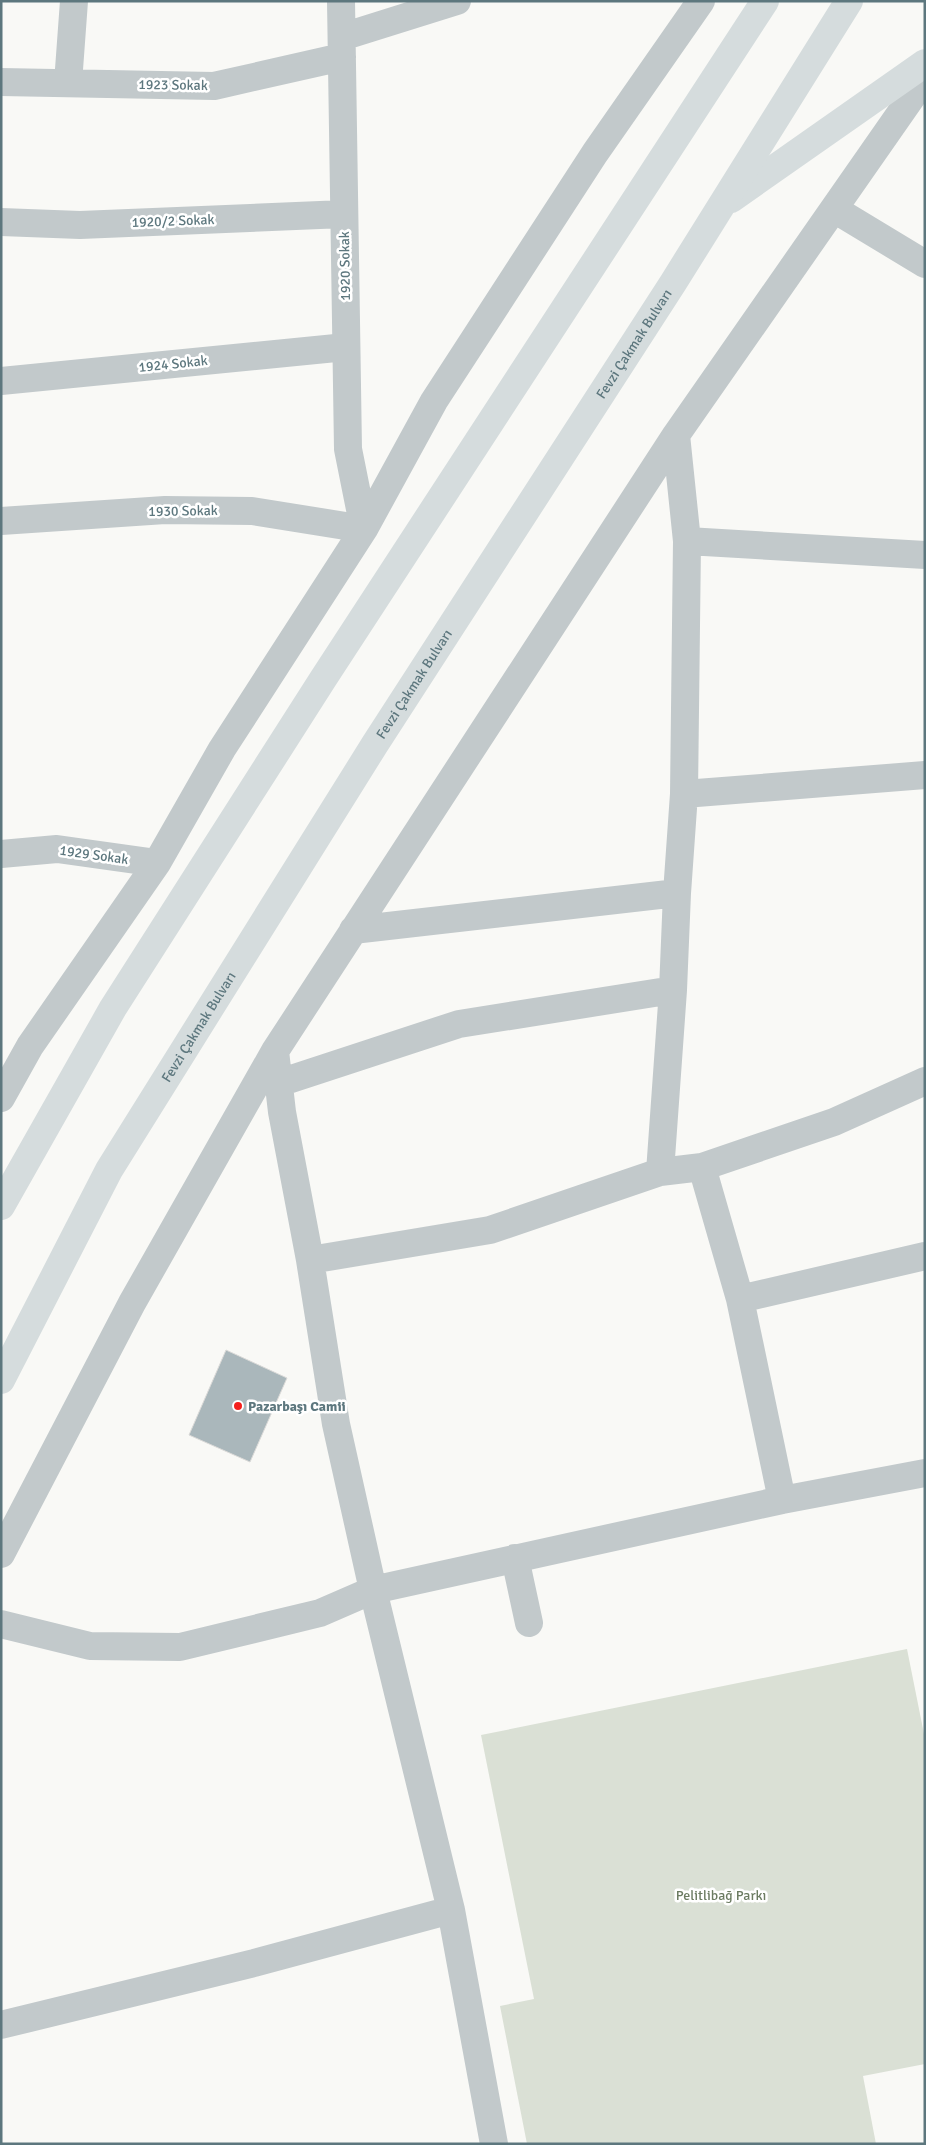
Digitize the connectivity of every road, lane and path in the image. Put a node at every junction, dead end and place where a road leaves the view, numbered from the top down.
1 (74, 1) edge
2 (341, 1) edge
3 (457, 1) edge
4 (701, 1) edge
5 (766, 1) edge
6 (849, 1) edge
7 (342, 47) junction
8 (925, 64) edge
9 (925, 78) edge
10 (1, 82) edge
11 (68, 83) junction
12 (722, 206) junction
13 (834, 209) junction
14 (344, 214) junction
15 (1, 222) edge
16 (925, 264) edge
17 (346, 347) junction
18 (1, 381) edge
19 (676, 435) junction
20 (1, 521) edge
21 (364, 529) junction
22 (687, 541) junction
23 (925, 555) edge
24 (925, 775) edge
25 (684, 794) junction
26 (1, 854) edge
27 (157, 863) junction
28 (677, 893) junction
29 (353, 930) junction
30 (673, 990) junction
31 (275, 1051) junction
32 (925, 1081) edge
33 (279, 1083) junction
34 (1, 1098) edge
35 (702, 1167) junction
36 (660, 1172) junction
37 (1, 1206) edge
38 (925, 1256) edge
39 (310, 1260) junction
40 (740, 1299) junction
41 (1, 1380) edge
42 (925, 1473) edge
43 (782, 1500) junction
44 (1, 1554) edge
45 (515, 1558) junction
46 (373, 1590) junction
47 (529, 1623) dead end
48 (1, 1624) edge
49 (451, 1910) junction
50 (1, 2025) edge
51 (494, 2144) edge

1 - 11 street
2 - 7 street, 1920 Sokak
3 - 7 street, 1923 Sokak
4 - 21 street
5 - 37 main road
6 - 12 main road, Fevzi Çakmak Bulvarı
7 - 11 street, 1923 Sokak
7 - 14 street, 1920 Sokak
8 - 12 main road
9 - 13 street
10 - 11 street, 1923 Sokak
12 - 41 main road, Fevzi Çakmak Bulvarı
13 - 16 street
13 - 19 street
14 - 15 street, 1920/2 Sokak
14 - 17 street, 1920 Sokak
17 - 18 street, 1924 Sokak
17 - 21 street, 1920 Sokak
19 - 22 street
19 - 29 street
20 - 21 street, 1930 Sokak
21 - 27 street
22 - 23 street
22 - 25 street
24 - 25 street
25 - 28 street
26 - 27 street, 1929 Sokak
27 - 34 street
28 - 29 street
28 - 30 street
29 - 31 street
30 - 33 street
30 - 36 street
31 - 33 street
31 - 44 street
32 - 35 street
33 - 39 street
35 - 36 street
35 - 40 street
36 - 39 street
38 - 40 street
39 - 46 street
40 - 43 street
42 - 43 street
43 - 45 street
45 - 46 street
45 - 47 street
46 - 48 street
46 - 49 street
49 - 50 street
49 - 51 street

